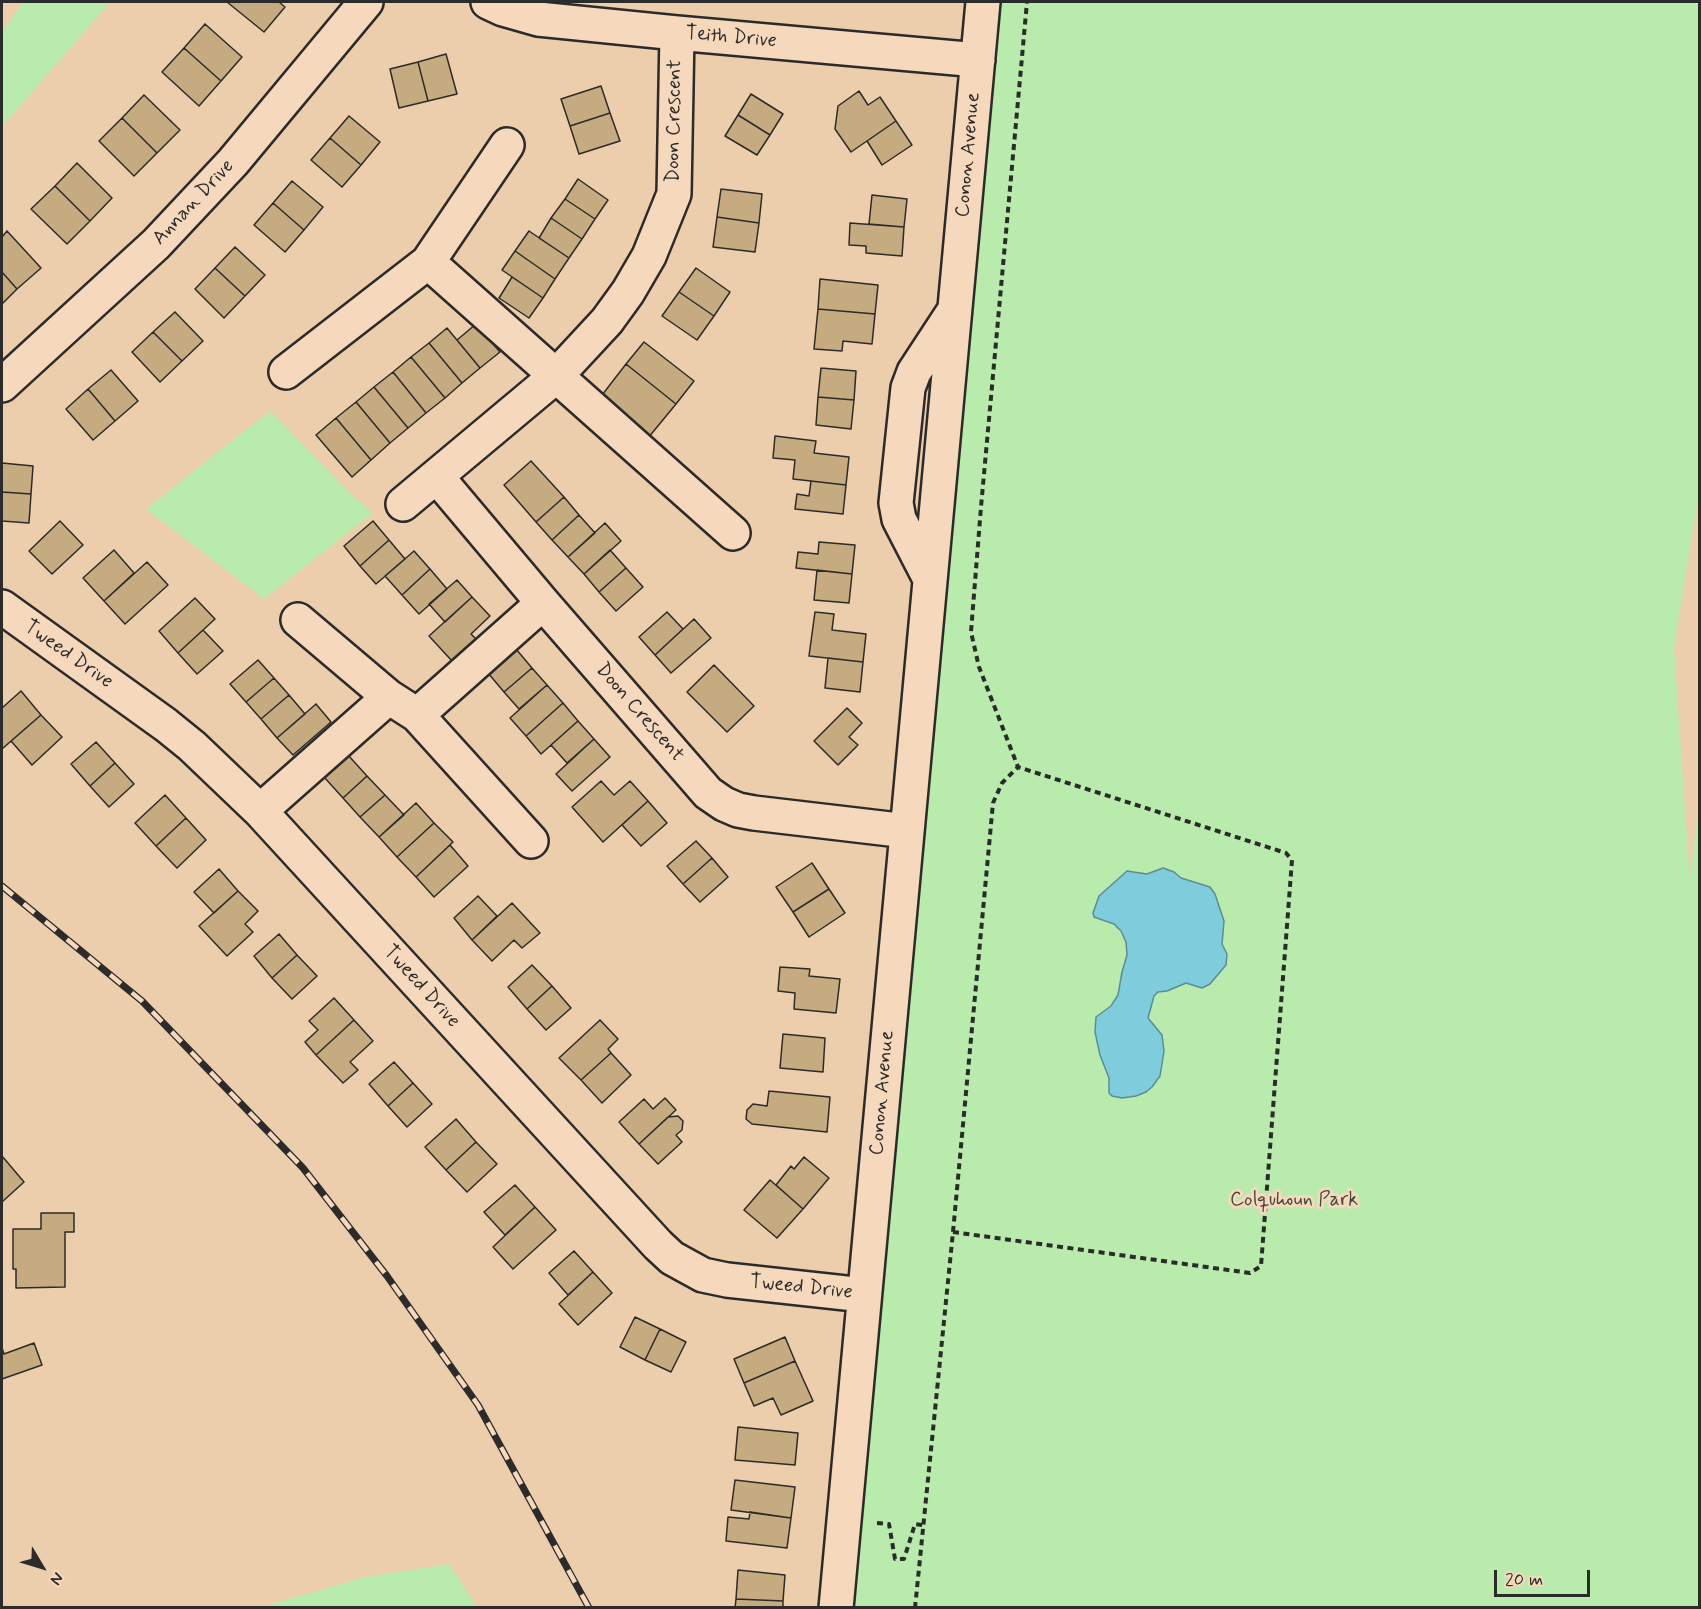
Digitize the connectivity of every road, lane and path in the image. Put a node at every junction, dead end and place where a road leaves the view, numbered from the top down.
1 (366, 2) edge
2 (488, 2) edge
3 (983, 2) edge
4 (1028, 2) edge
5 (677, 33) junction
6 (978, 60) junction
7 (507, 145) dead end
8 (428, 262) junction
9 (286, 372) dead end
10 (556, 376) junction
11 (2, 385) edge
12 (436, 477) junction
13 (403, 504) dead end
14 (733, 533) dead end
15 (543, 603) junction
16 (2, 608) edge
17 (298, 620) dead end
18 (389, 697) junction
19 (417, 715) junction
20 (1018, 767) junction
21 (260, 811) junction
22 (907, 831) junction
23 (531, 842) dead end
24 (952, 1232) junction
25 (864, 1295) junction
26 (843, 1519) junction
27 (923, 1525) junction
28 (836, 1608) edge
29 (915, 1608) edge

1 - 11 street, Annan Drive
2 - 5 street, Teith Drive
3 - 6 street, Conon Avenue
4 - 20 path
5 - 6 street, Teith Drive
5 - 10 street, Doon Crescent
6 - 22 street, Conon Avenue
7 - 8 street
8 - 9 street
8 - 10 street
10 - 12 street, Doon Crescent
10 - 14 street
12 - 13 street, Doon Crescent
12 - 15 street, Doon Crescent
15 - 19 street
15 - 22 street, Doon Crescent
16 - 21 street, Tweed Drive
17 - 18 street
18 - 19 street
18 - 21 street
19 - 23 street
20 - 24 path
20 - 24 path
21 - 25 street, Tweed Drive
22 - 25 street, Conon Avenue
24 - 27 path
25 - 26 street, Conon Avenue
26 - 27 path
26 - 28 street, Conon Avenue
27 - 29 path

